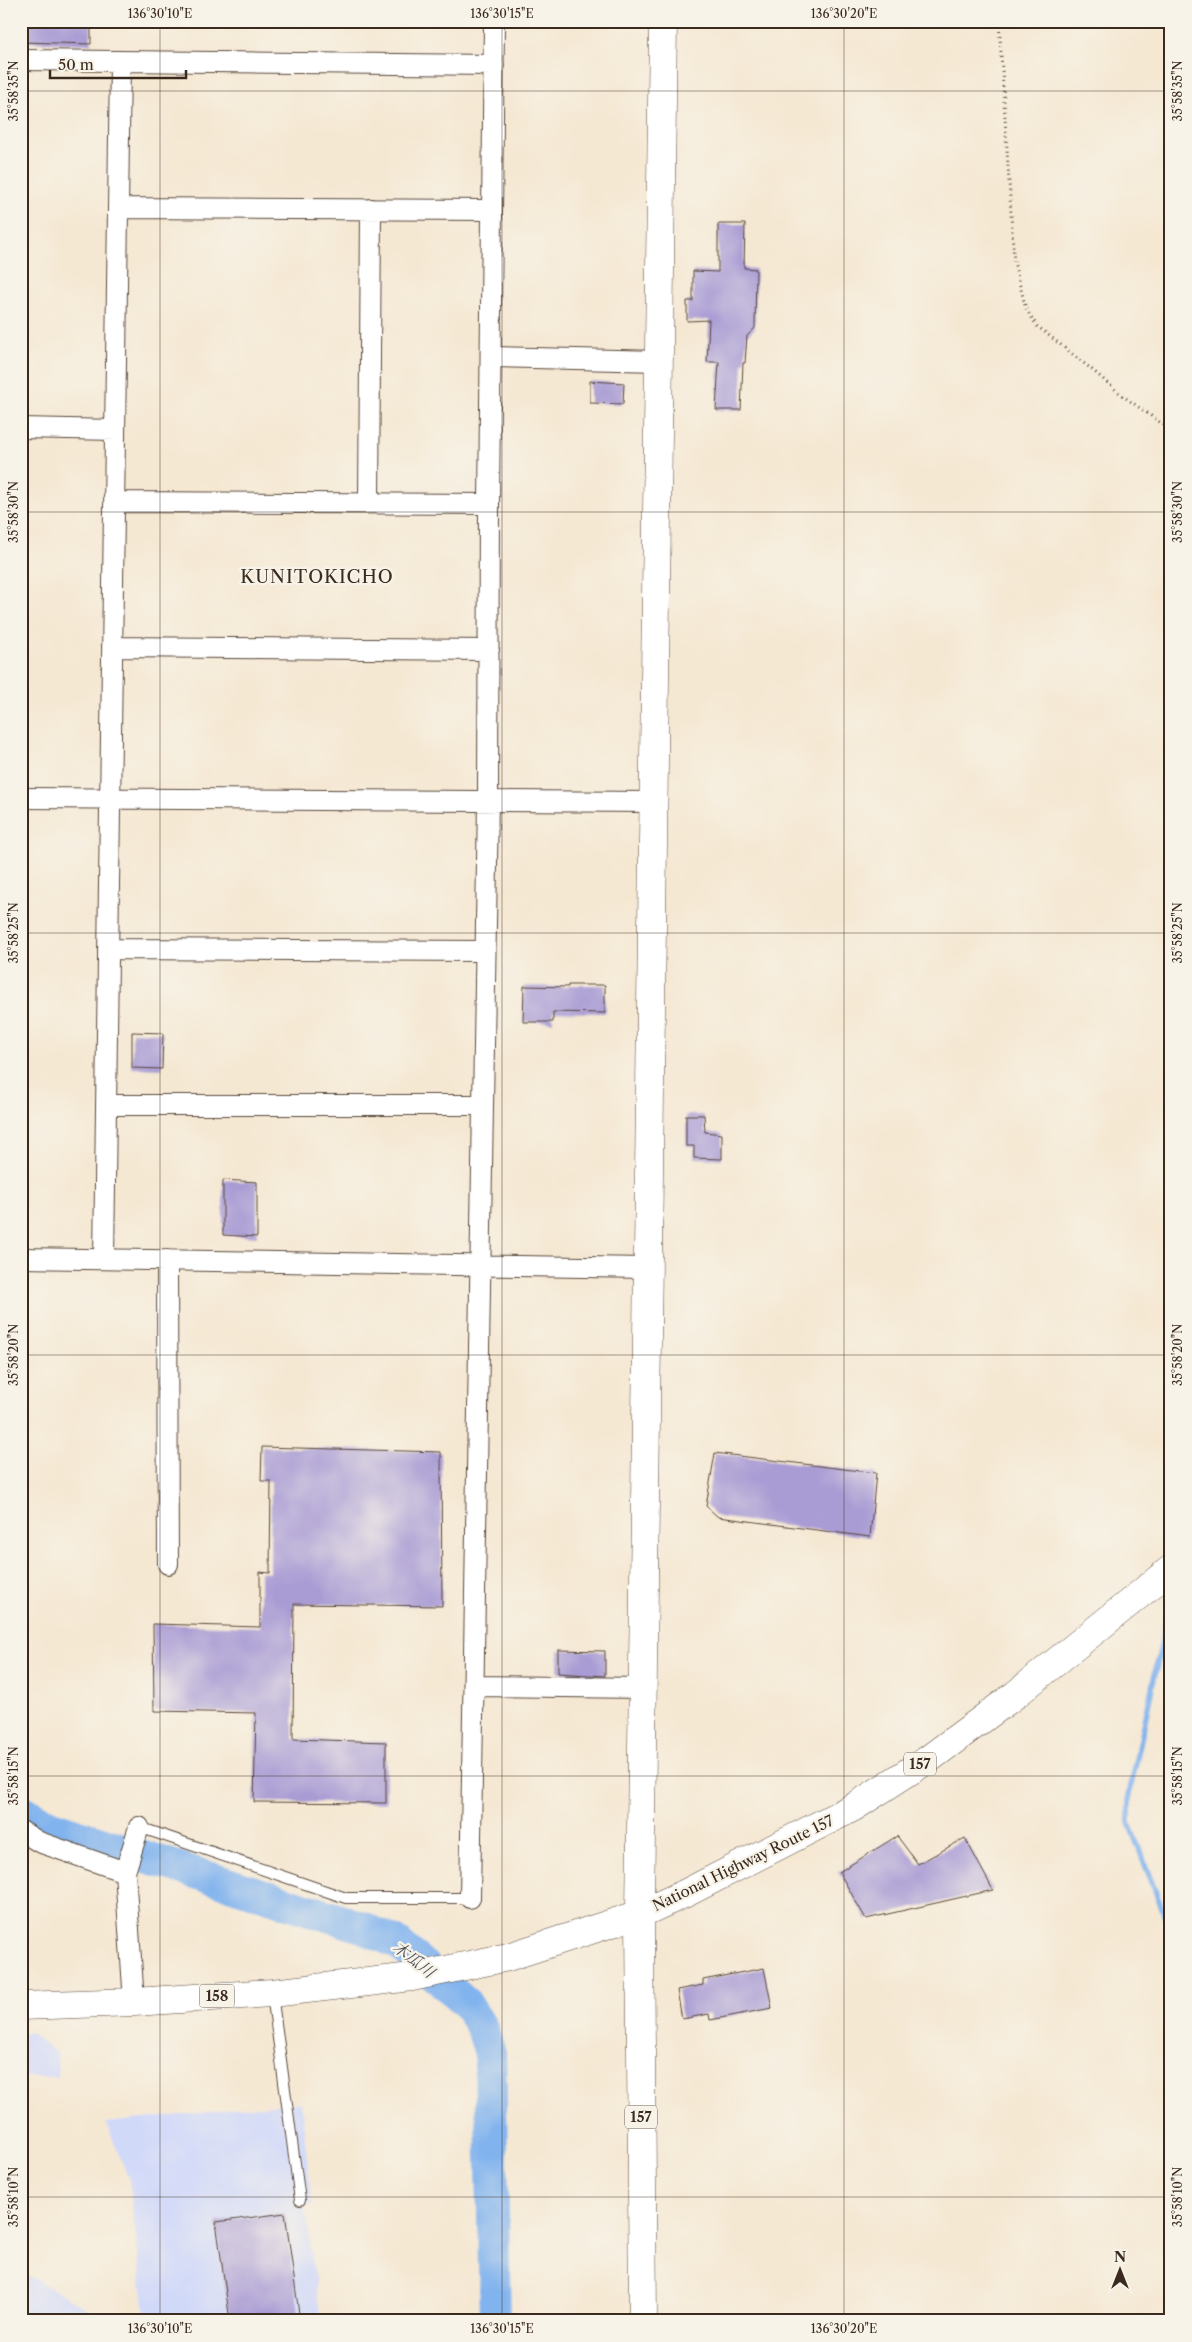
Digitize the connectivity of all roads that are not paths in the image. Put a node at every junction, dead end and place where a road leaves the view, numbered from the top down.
1 (494, 21) edge
2 (662, 21) edge
3 (21, 60) edge
4 (120, 61) junction
5 (494, 65) junction
6 (118, 208) junction
7 (371, 209) junction
8 (492, 210) junction
9 (491, 357) junction
10 (659, 361) junction
11 (21, 428) edge
12 (115, 430) junction
13 (114, 502) junction
14 (370, 504) junction
15 (488, 504) junction
16 (112, 648) junction
17 (488, 650) junction
18 (21, 798) edge
19 (110, 798) junction
20 (488, 801) junction
21 (654, 802) junction
22 (108, 949) junction
23 (485, 951) junction
24 (106, 1105) junction
25 (483, 1105) junction
26 (21, 1258) edge
27 (104, 1259) junction
28 (167, 1260) junction
29 (480, 1266) junction
30 (648, 1268) junction
31 (168, 1564) dead end
32 (1171, 1569) edge
33 (474, 1686) junction
34 (643, 1688) junction
35 (21, 1831) edge
36 (138, 1831) joint
37 (127, 1867) junction
38 (470, 1898) joint
39 (640, 1914) junction
40 (272, 1993) junction
41 (134, 2002) junction
42 (21, 2006) edge
43 (300, 2200) dead end
44 (642, 2321) edge

1 - 5 street
2 - 10 main road
3 - 4 street
4 - 5 street
4 - 6 street
5 - 8 street
6 - 7 street
6 - 12 street
7 - 8 street
7 - 14 street
8 - 9 street
9 - 10 street
9 - 15 street
10 - 21 main road
11 - 12 street
12 - 13 street
13 - 14 street
13 - 16 street
14 - 15 street
15 - 17 street
16 - 17 street
16 - 19 street
17 - 20 street
18 - 19 street
19 - 20 street
19 - 22 street
20 - 21 street
20 - 23 street
21 - 30 main road
22 - 23 street
22 - 24 street
23 - 25 street
24 - 25 street
24 - 27 street
25 - 29 street
26 - 27 street
27 - 28 street
28 - 29 street
28 - 31 street
29 - 30 street
29 - 33 street
30 - 34 main road
32 - 39 main road, National Highway Route 157 / 157
33 - 34 street
33 - 38 street
34 - 39 main road
35 - 37 street
36 - 37 street
36 - 38 lane
37 - 41 street
39 - 40 main road, 158
39 - 44 main road, National Highway Route 157 / 157
40 - 41 main road, 158
40 - 43 lane
41 - 42 main road, 158

